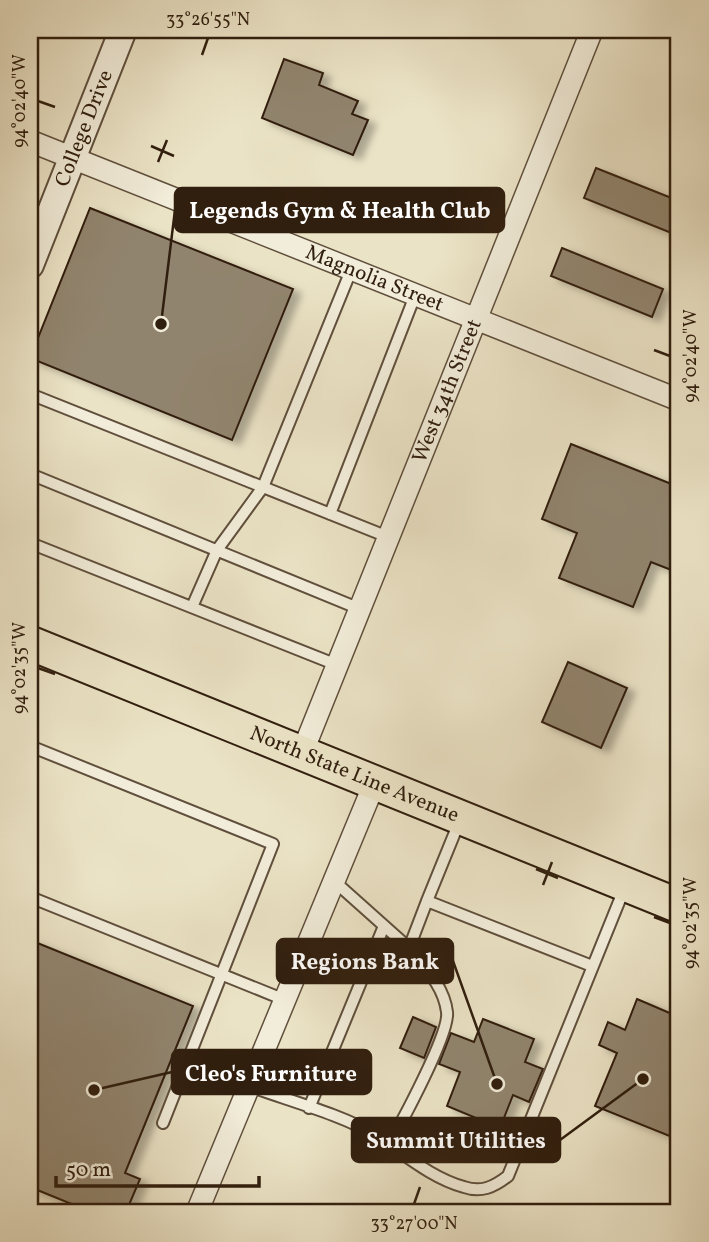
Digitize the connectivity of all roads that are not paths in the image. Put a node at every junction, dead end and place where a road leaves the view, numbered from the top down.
1 (123, 30) edge
2 (592, 30) edge
3 (30, 141) edge
4 (72, 157) junction
5 (30, 265) edge
6 (352, 268) junction
7 (416, 293) junction
8 (477, 317) junction
9 (30, 394) edge
10 (679, 400) edge
11 (30, 474) edge
12 (263, 487) junction
13 (330, 514) junction
14 (388, 537) junction
15 (30, 542) edge
16 (217, 550) junction
17 (192, 607) junction
18 (360, 609) junction
19 (30, 643) edge
20 (337, 665) junction
21 (30, 747) edge
22 (302, 753) junction
23 (375, 782) junction
24 (461, 818) junction
25 (334, 881) junction
26 (626, 884) junction
27 (30, 897) edge
28 (427, 901) junction
29 (679, 906) edge
30 (384, 926) junction
31 (409, 948) junction
32 (592, 967) junction
33 (221, 974) junction
34 (285, 1000) junction
35 (249, 1086) junction
36 (309, 1108) junction
37 (163, 1123) dead end
38 (388, 1145) junction
39 (197, 1212) edge

1 - 4 street, College Drive
2 - 8 street, West 34th Street
3 - 4 street, Magnolia Street
4 - 5 street, College Drive
4 - 6 street, Magnolia Street
6 - 7 street, Magnolia Street
6 - 12 lane
7 - 8 street, Magnolia Street
7 - 13 lane
8 - 10 street, Magnolia Street
8 - 14 street, West 34th Street
9 - 12 lane
11 - 16 lane
12 - 13 lane
12 - 16 lane
13 - 14 lane
14 - 18 street, West 34th Street
15 - 17 lane
16 - 17 lane
16 - 18 lane
17 - 20 lane
18 - 20 street, West 34th Street
19 - 22 main road, North State Line Avenue
20 - 22 street, West 34th Street
21 - 33 lane
22 - 23 main road, North State Line Avenue
23 - 24 main road, North State Line Avenue
23 - 25 street
24 - 26 main road, North State Line Avenue
24 - 28 lane
25 - 30 lane
25 - 34 street
26 - 29 main road, North State Line Avenue
26 - 32 lane
27 - 33 lane
28 - 31 lane
28 - 32 lane
30 - 31 lane
30 - 36 lane
31 - 38 lane
32 - 38 lane
33 - 34 lane
33 - 37 lane
34 - 35 street
35 - 36 lane
35 - 39 street
36 - 38 lane

